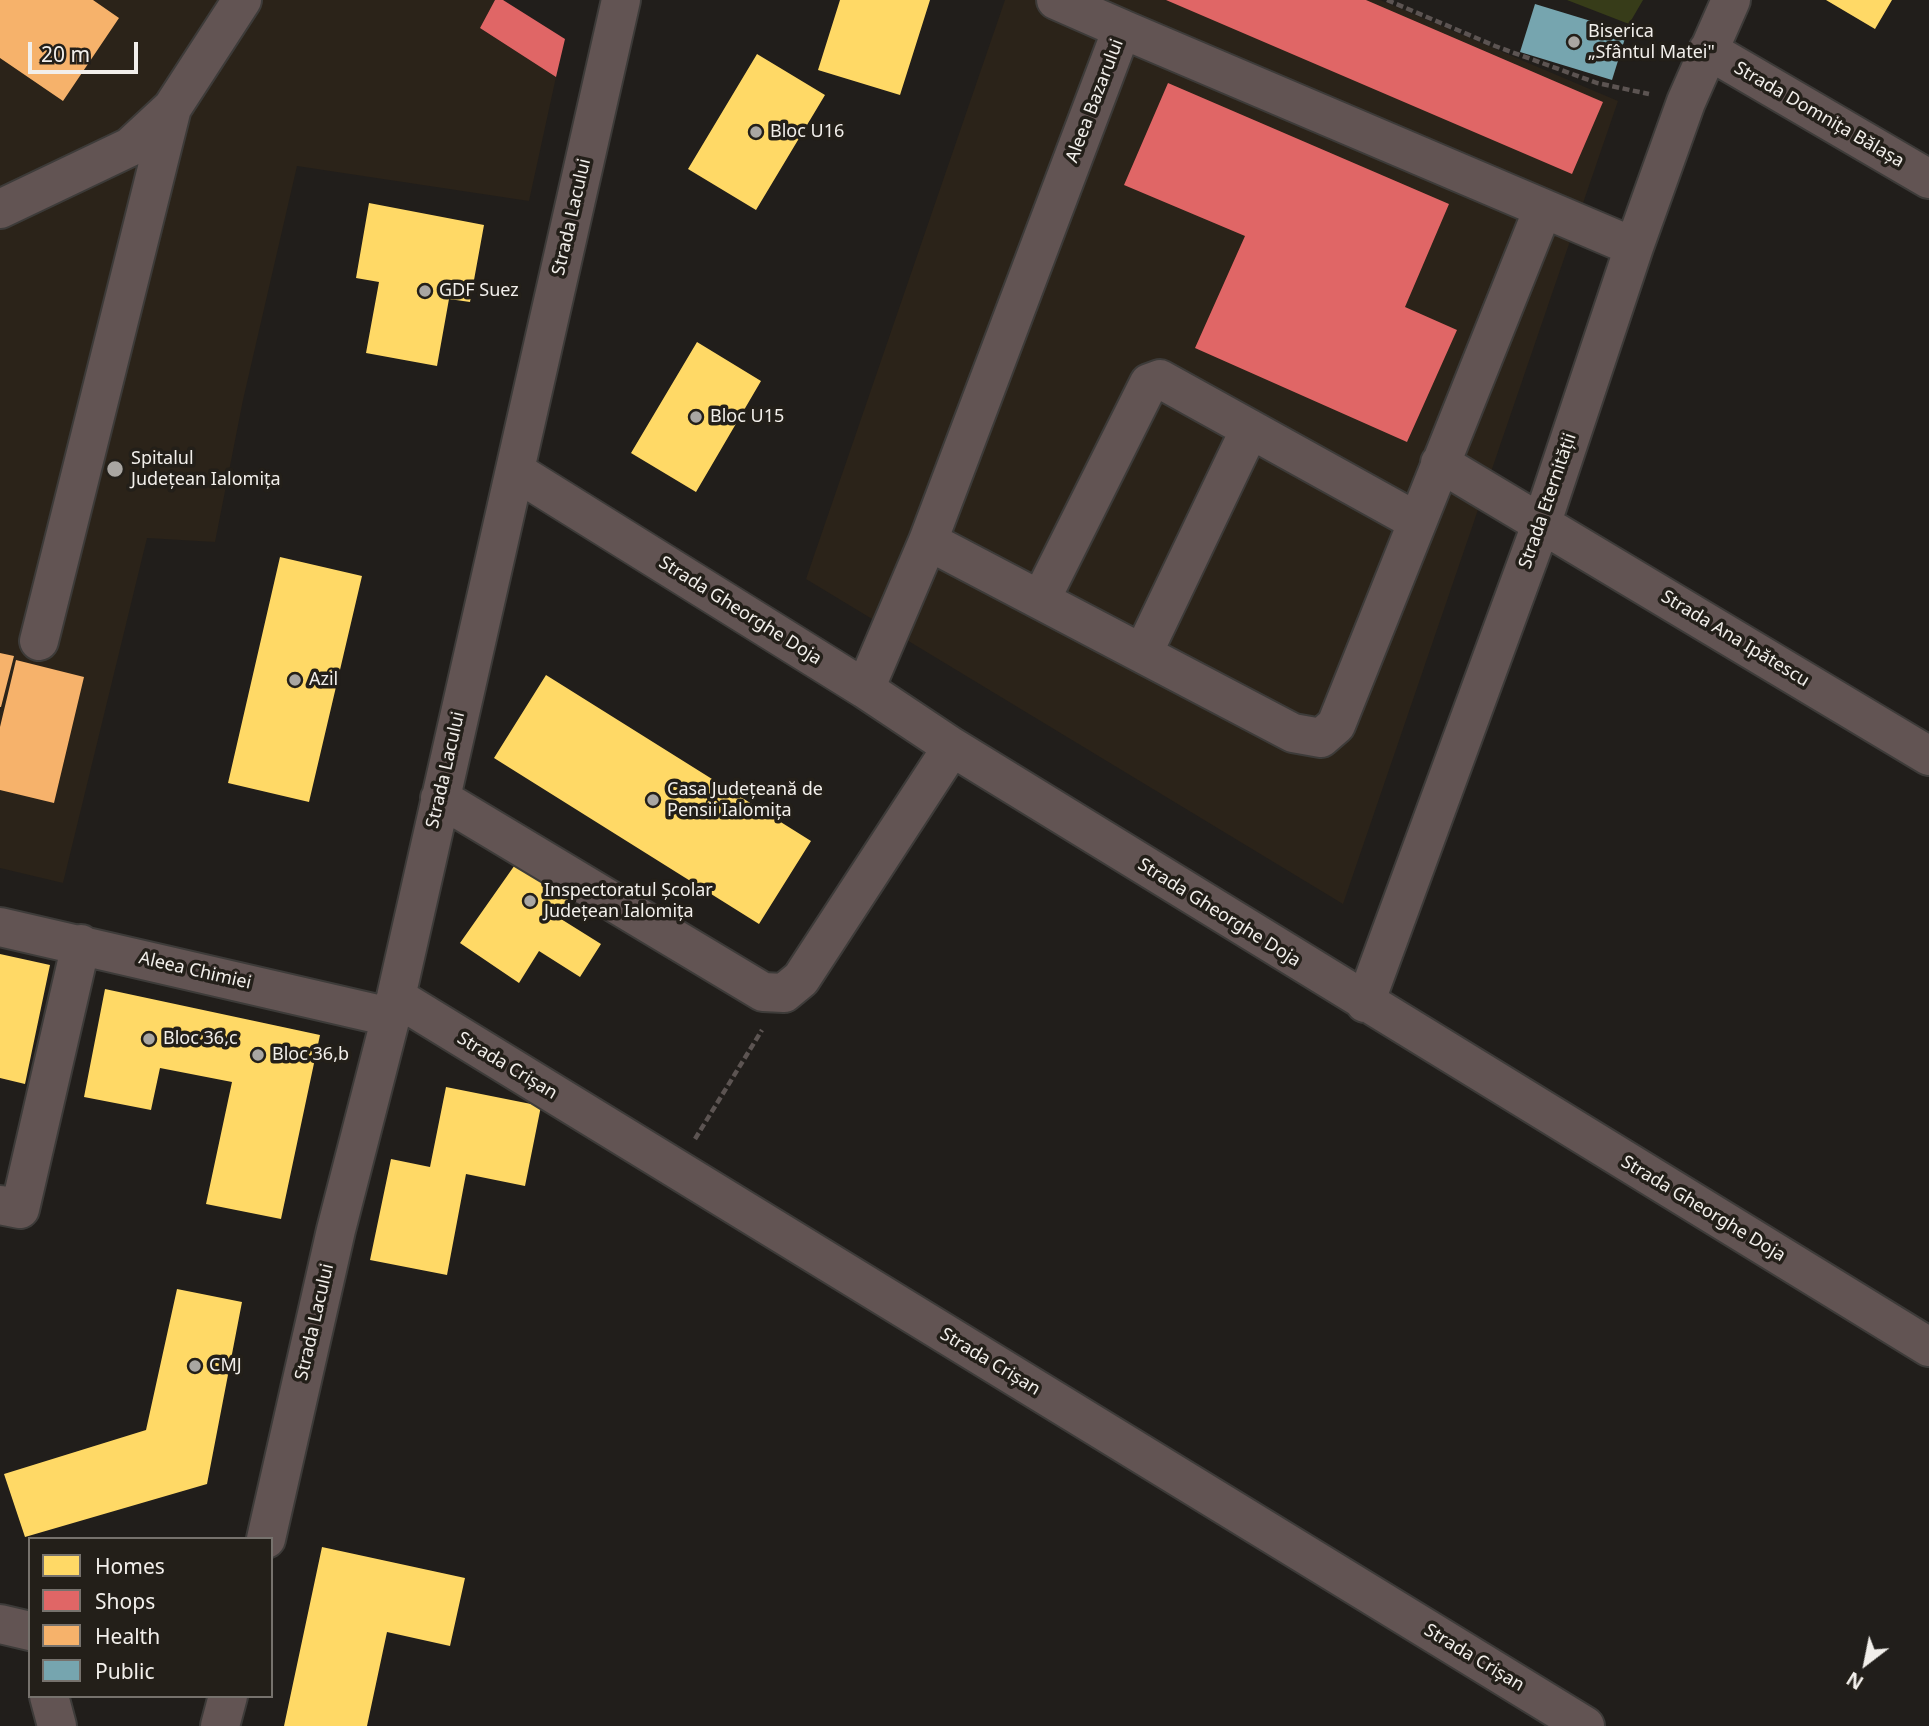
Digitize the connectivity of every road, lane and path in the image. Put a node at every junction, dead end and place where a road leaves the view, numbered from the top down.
1 (242, 0) edge
2 (621, 0) edge
3 (1056, 0) edge
4 (1387, 0) edge
5 (1731, 0) edge
6 (1122, 29) junction
7 (1708, 50) junction
8 (1686, 102) junction
9 (172, 107) junction
10 (1929, 179) edge
11 (0, 209) edge
12 (1543, 209) junction
13 (1634, 247) junction
14 (1250, 429) junction
15 (1440, 463) junction
16 (515, 471) junction
17 (1416, 521) junction
18 (1542, 523) junction
19 (928, 541) junction
20 (1041, 599) junction
21 (39, 640) dead end
22 (1143, 653) junction
23 (865, 689) junction
24 (951, 747) junction
25 (1929, 756) edge
26 (440, 798) junction
27 (0, 926) edge
28 (81, 944) junction
29 (784, 993) junction
30 (1365, 1003) junction
31 (393, 1007) junction
32 (677, 1169) junction
33 (0, 1205) edge
34 (1929, 1347) edge
35 (266, 1537) edge
36 (0, 1624) edge
37 (28, 1631) edge
38 (50, 1698) edge
39 (227, 1698) edge
40 (57, 1726) edge
41 (220, 1726) edge
42 (1585, 1726) edge

1 - 9 street
2 - 16 street, Strada Lacului
3 - 6 street
4 - 8 path
5 - 7 street, Strada Eternității
6 - 12 street, Aleea Bazarului
6 - 19 street, Aleea Bazarului
7 - 8 street, Strada Eternității
7 - 10 street, Strada Domnița Bălașa
8 - 13 street, Strada Eternității
9 - 11 street
9 - 21 street
12 - 13 street, Aleea Bazarului
12 - 15 street
13 - 18 street, Strada Eternității
14 - 17 street
14 - 20 street
14 - 22 street
15 - 17 street
15 - 18 street, Strada Ana Ipătescu
16 - 23 street, Strada Gheorghe Doja
16 - 26 street, Strada Lacului
17 - 22 street
18 - 25 street, Strada Ana Ipătescu
18 - 30 street, Strada Eternității
19 - 20 street
19 - 23 street, Aleea Bazarului
20 - 22 street
23 - 24 street, Strada Gheorghe Doja
24 - 29 street
24 - 30 street, Strada Gheorghe Doja
26 - 29 street
26 - 31 street, Strada Lacului
27 - 28 street, Aleea Chimiei
28 - 31 street, Aleea Chimiei
28 - 33 street
29 - 32 path
30 - 34 street, Strada Gheorghe Doja
31 - 32 street, Strada Crișan
31 - 35 street, Strada Lacului
32 - 42 street, Strada Crișan
36 - 37 street
38 - 40 street
39 - 41 street

